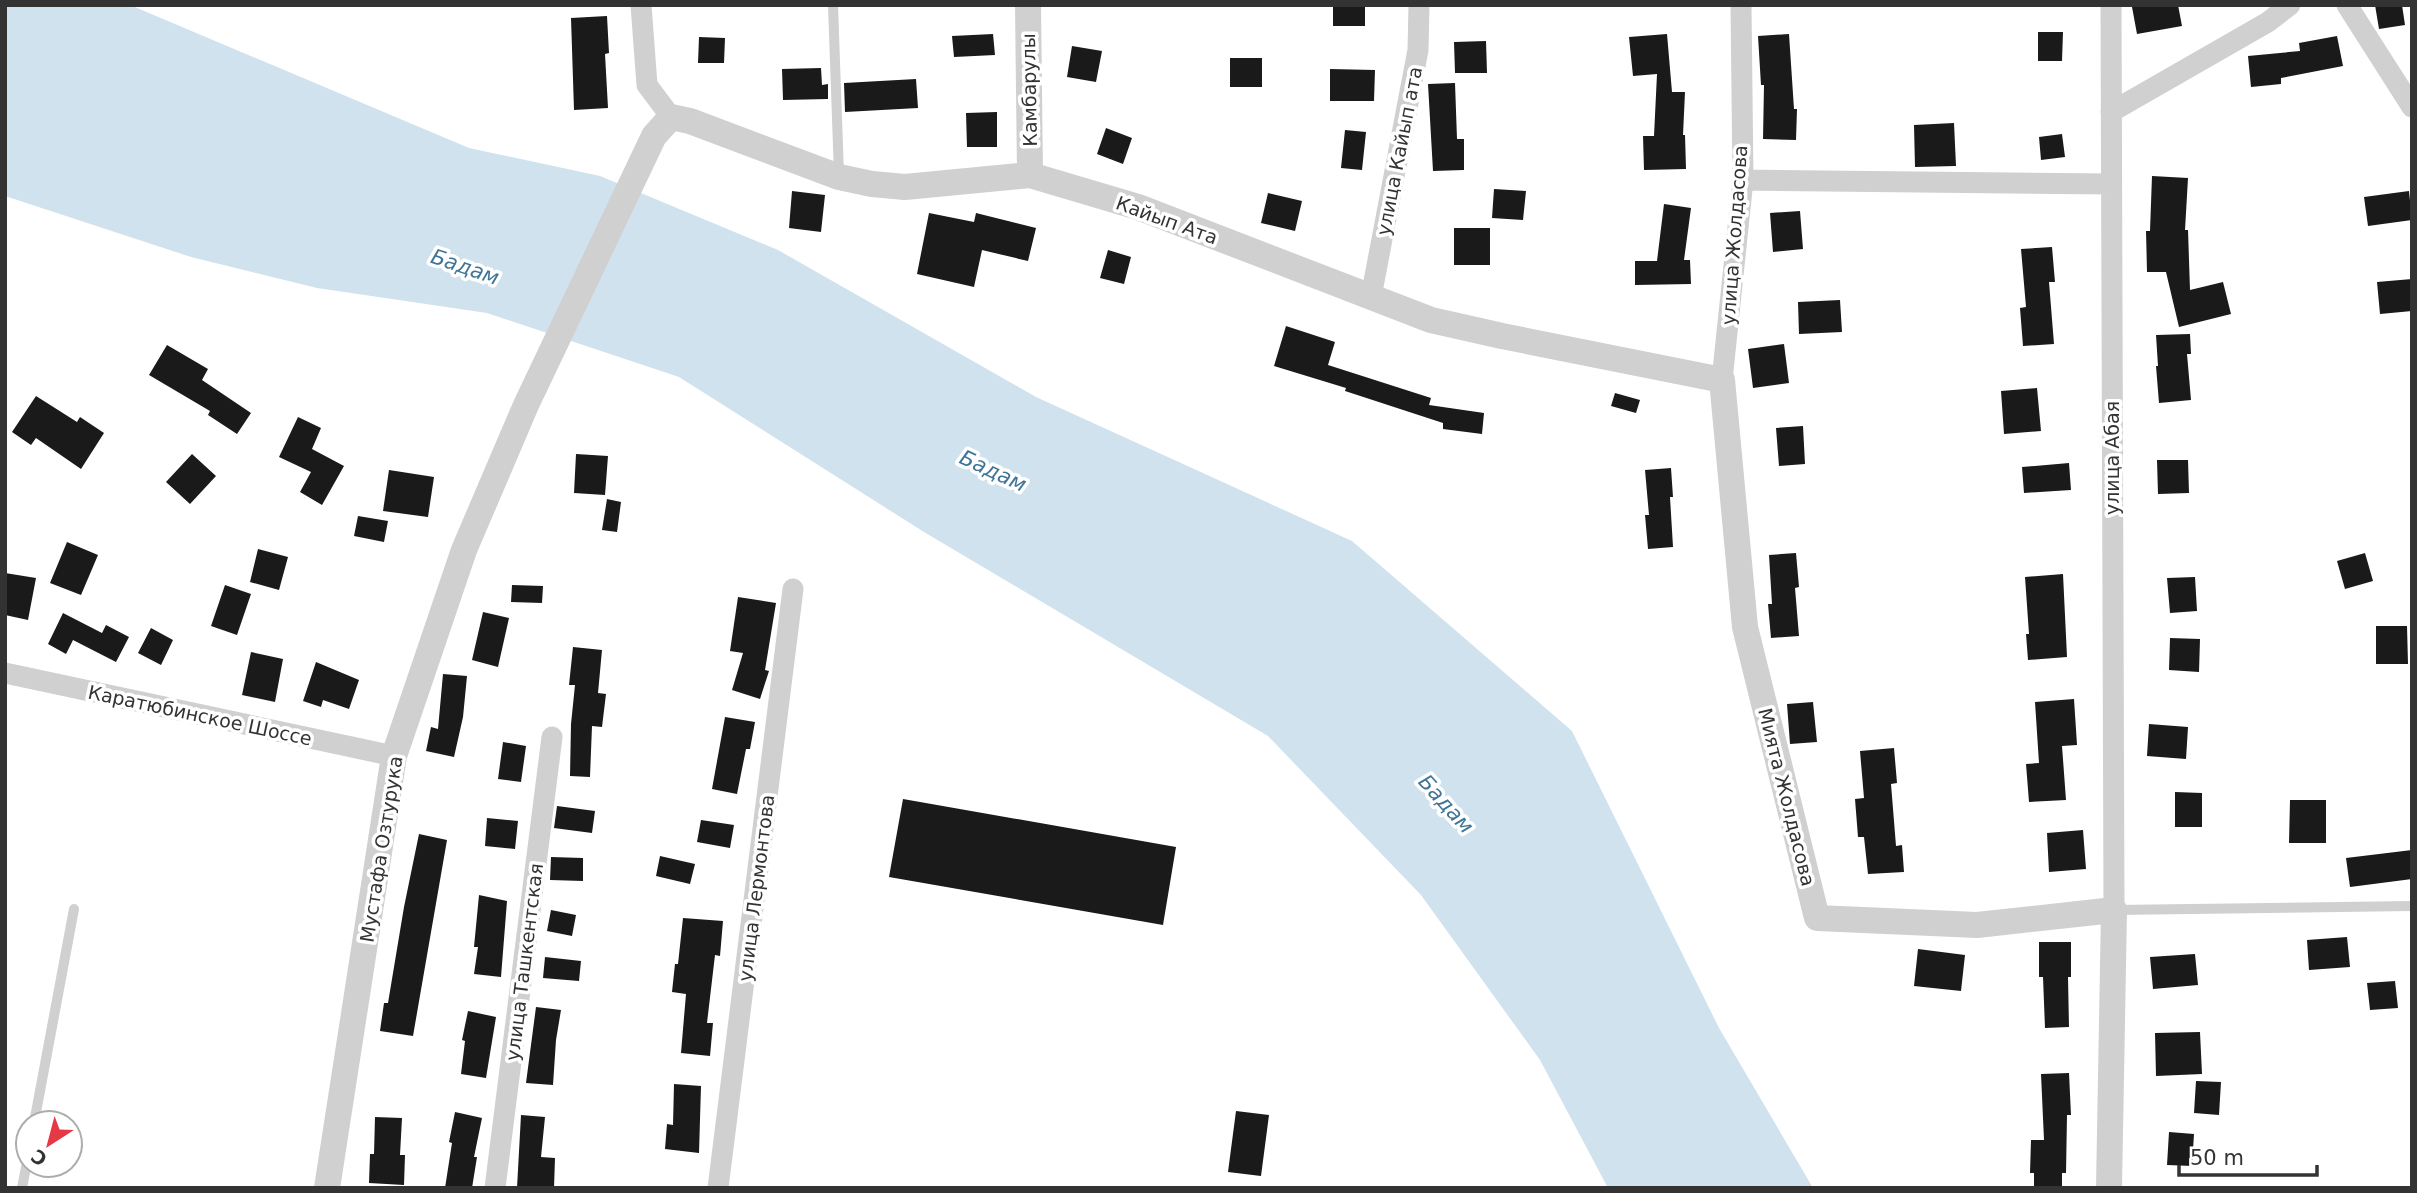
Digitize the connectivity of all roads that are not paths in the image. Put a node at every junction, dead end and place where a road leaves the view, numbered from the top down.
1 (641, 5) edge
2 (833, 5) edge
3 (1028, 5) edge
4 (1419, 5) edge
5 (1741, 5) edge
6 (2111, 5) edge
7 (2290, 5) edge
8 (2347, 5) edge
9 (2412, 107) edge
10 (2111, 112) junction
11 (671, 117) junction
12 (1030, 175) junction
13 (839, 177) junction
14 (1742, 180) junction
15 (2112, 184) junction
16 (1371, 297) junction
17 (1722, 380) junction
18 (793, 589) dead end
19 (5, 673) edge
20 (552, 737) dead end
21 (394, 756) junction
22 (2412, 906) edge
23 (74, 909) dead end
24 (2114, 910) junction
25 (37, 1109) edge
26 (327, 1188) edge
27 (495, 1188) edge
28 (718, 1188) edge
29 (2109, 1188) edge

1 - 11 street
2 - 13 lane
3 - 12 street, Камбарулы
4 - 16 street, улица Кайып ата
5 - 14 street, улица Жолдасова
6 - 10 street, улица Абая
7 - 10 street
8 - 9 street
10 - 15 street, улица Абая
11 - 13 street, Кайып Ата
11 - 21 street, Мустафа Озтурука
12 - 13 street, Кайып Ата
12 - 16 street, Кайып Ата
14 - 15 street
14 - 17 street, улица Жолдасова
15 - 24 street, улица Абая
16 - 17 street, Кайып Ата
17 - 24 street, Мията Жолдасова
18 - 28 street, улица Лермонтова
19 - 21 street, Каратюбинское Шоссе
20 - 27 street, улица Ташкентская
21 - 26 street, Мустафа Озтурука
22 - 24 lane
23 - 25 lane
24 - 29 street

